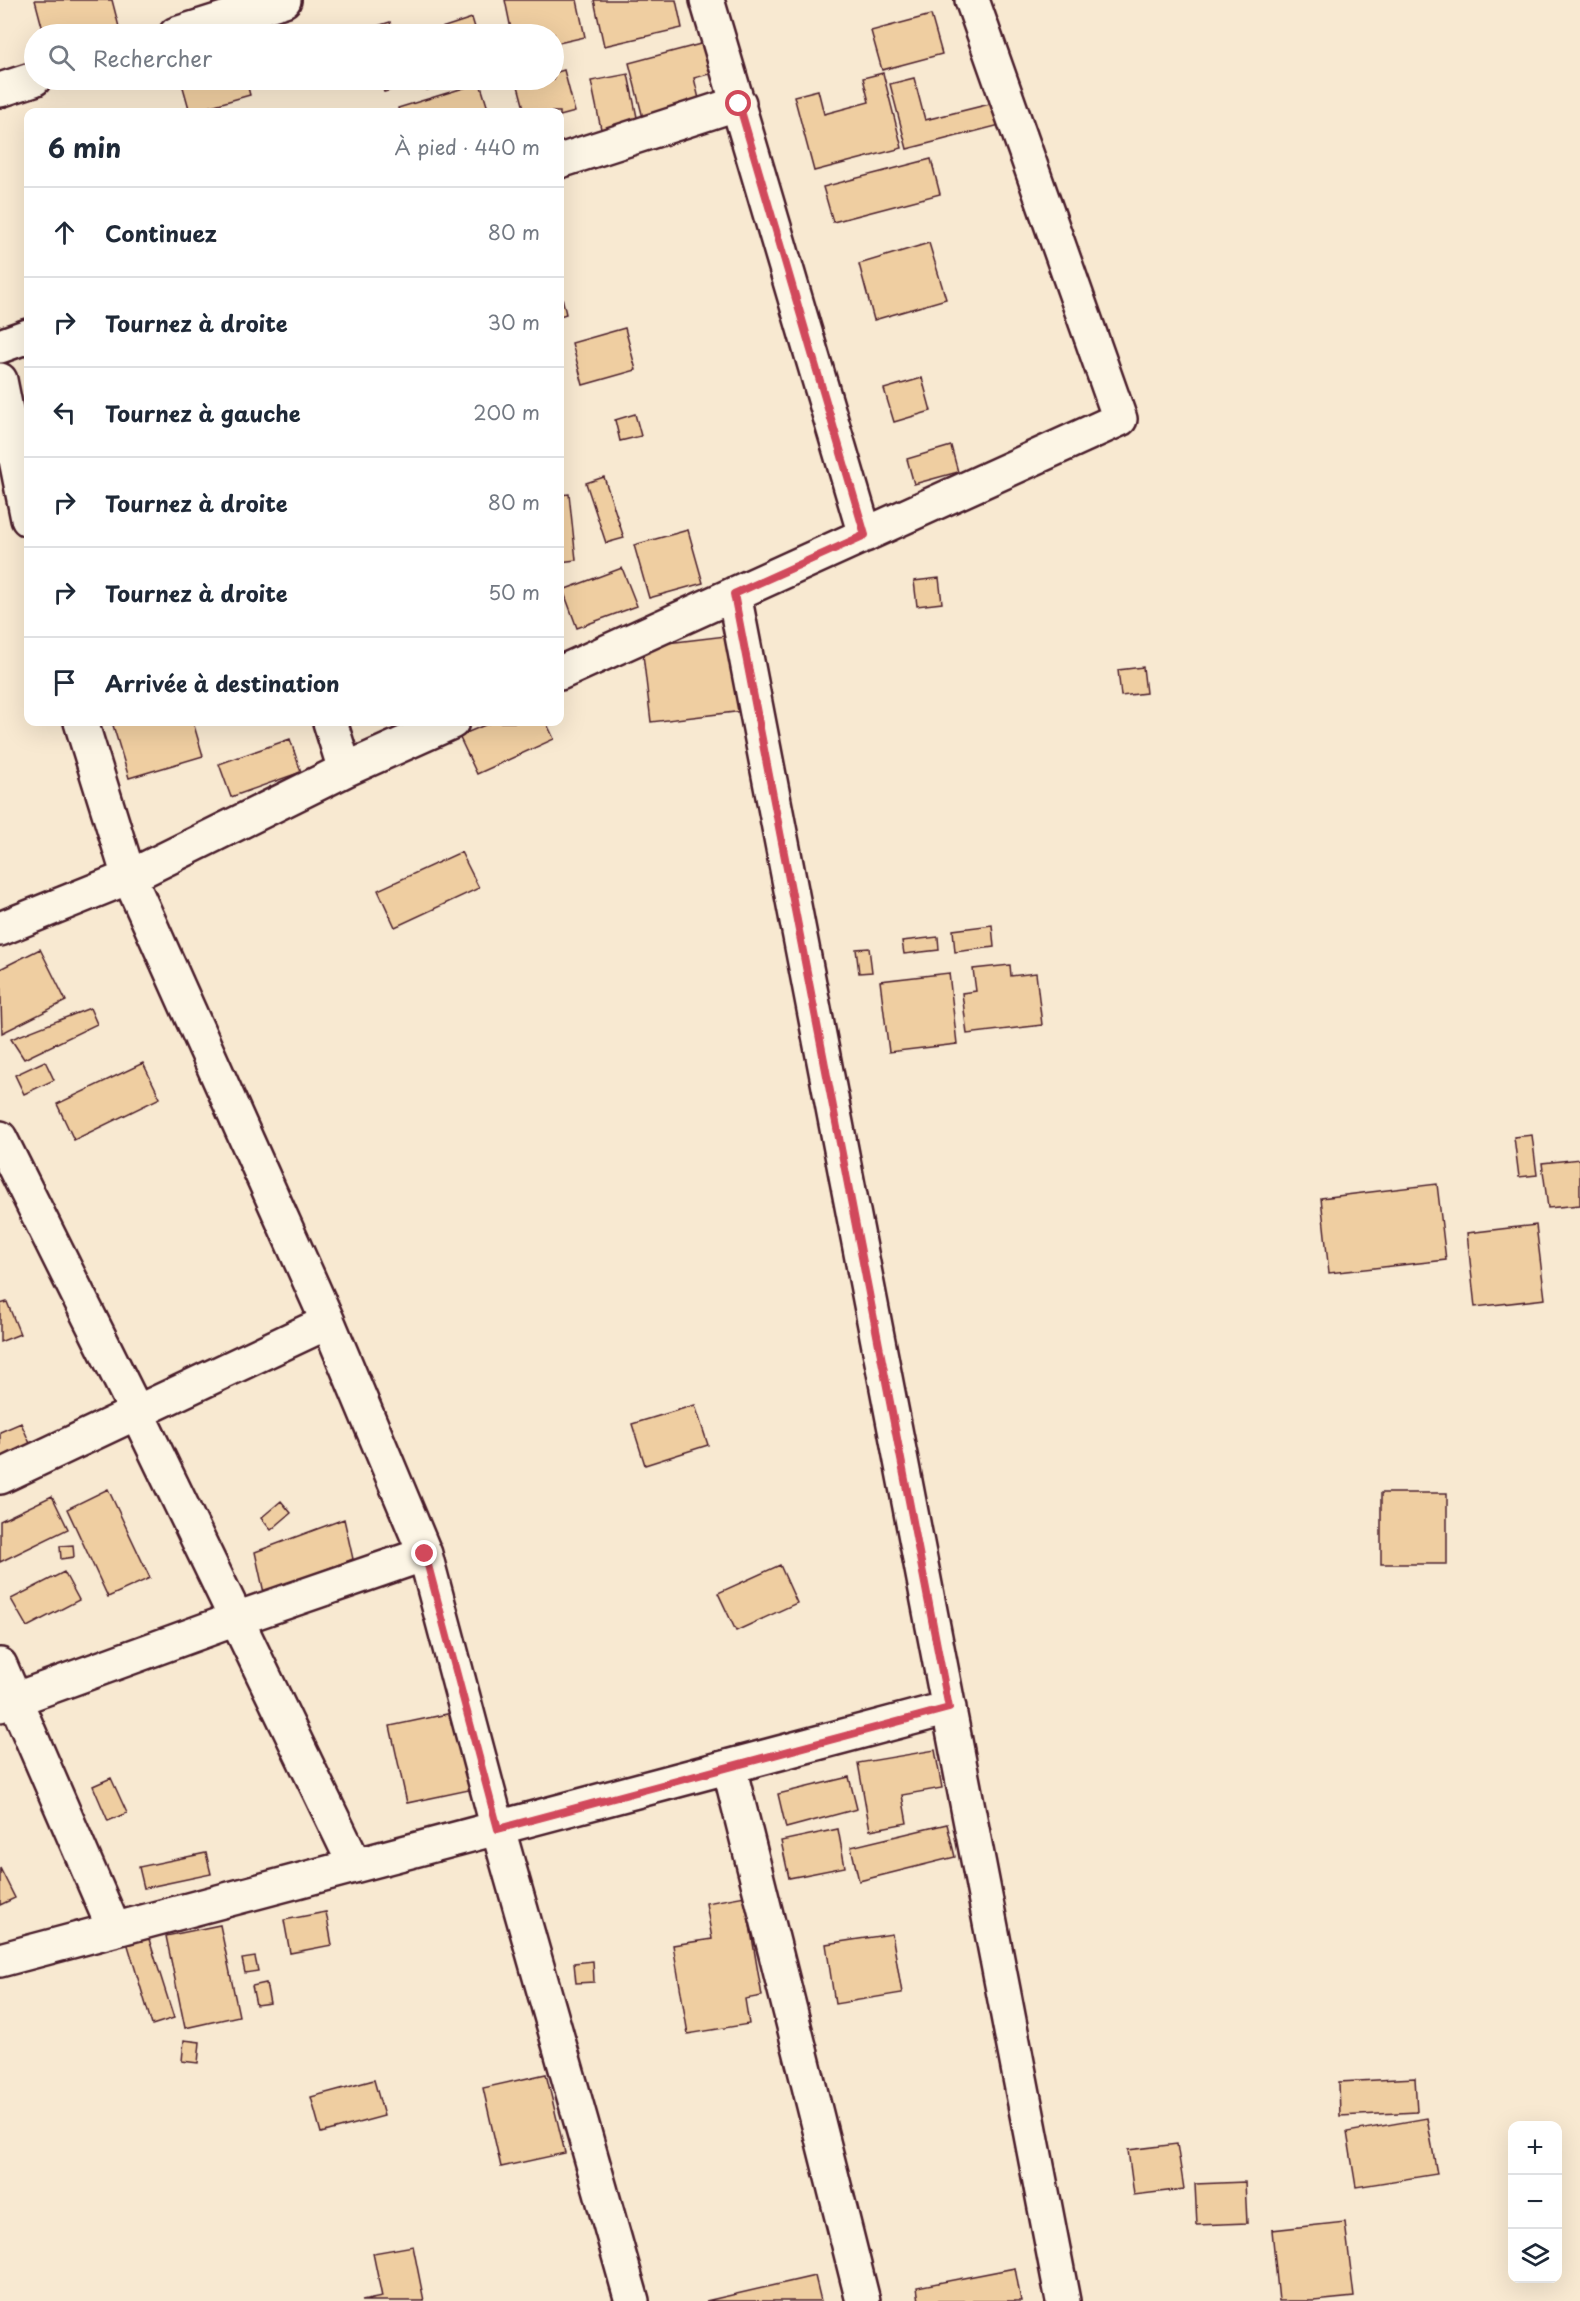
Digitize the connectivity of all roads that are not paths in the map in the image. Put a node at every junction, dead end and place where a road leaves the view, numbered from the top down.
1 (284, 0) edge
2 (707, 0) edge
3 (972, 0) edge
4 (208, 24) edge
5 (24, 82) edge
6 (0, 90) edge
7 (739, 104) junction
8 (564, 160) edge
9 (24, 337) edge
10 (0, 346) edge
11 (0, 380) edge
12 (24, 499) edge
13 (865, 535) junction
14 (734, 594) junction
15 (564, 671) edge
16 (82, 726) edge
17 (331, 726) edge
18 (443, 726) edge
19 (345, 770) junction
20 (129, 877) junction
21 (0, 929) edge
22 (0, 1138) edge
23 (328, 1322) junction
24 (137, 1413) junction
25 (0, 1478) edge
26 (425, 1554) junction
27 (236, 1619) junction
28 (0, 1665) edge
29 (8, 1702) edge
30 (949, 1708) junction
31 (729, 1767) junction
32 (498, 1829) junction
33 (354, 1865) junction
34 (114, 1929) junction
35 (0, 1960) edge
36 (632, 2301) edge
37 (863, 2301) edge
38 (1063, 2301) edge

1 - 4 street
2 - 7 street
3 - 13 street
5 - 6 street
7 - 8 street
7 - 13 street
9 - 10 street
11 - 12 street
13 - 14 street
14 - 15 street
14 - 30 street
16 - 20 street
17 - 19 street
18 - 19 street
19 - 20 street
20 - 21 street
20 - 23 street
22 - 24 street
23 - 24 street
23 - 26 street
24 - 25 street
24 - 27 street
26 - 27 street
26 - 32 street
27 - 29 street
27 - 33 street
28 - 29 street
29 - 34 street
30 - 31 street
30 - 38 street
31 - 32 street
31 - 37 street
32 - 33 street
32 - 36 street
33 - 34 street
34 - 35 street

